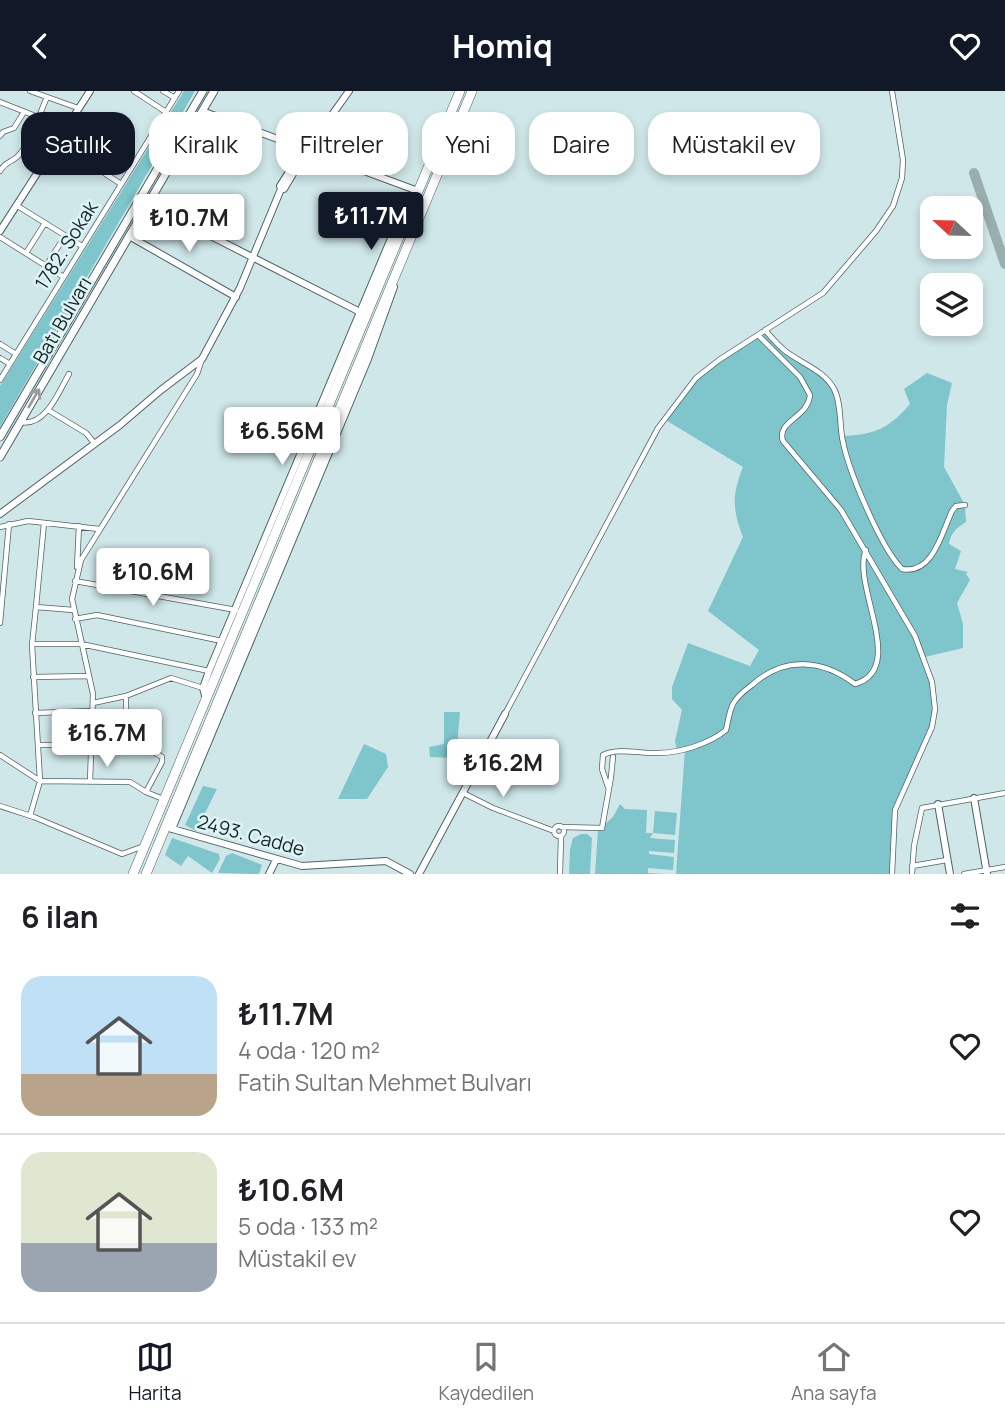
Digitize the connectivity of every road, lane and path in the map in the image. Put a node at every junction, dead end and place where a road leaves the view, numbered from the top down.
1 (30, 91) edge
2 (90, 91) edge
3 (134, 91) edge
4 (163, 91) edge
5 (179, 91) edge
6 (203, 91) edge
7 (214, 91) edge
8 (349, 91) edge
9 (460, 91) edge
10 (472, 91) edge
11 (892, 91) edge
12 (47, 97) junction
13 (175, 98) junction
14 (0, 102) edge
15 (78, 108) junction
16 (202, 111) junction
17 (24, 112) edge
18 (40, 112) edge
19 (76, 112) edge
20 (166, 112) joint
21 (334, 112) edge
22 (21, 117) edge
23 (0, 136) edge
24 (276, 138) edge
25 (149, 139) edge
26 (21, 151) edge
27 (0, 171) edge
28 (36, 175) edge
29 (107, 175) edge
30 (286, 175) edge
31 (376, 175) edge
32 (121, 184) junction
33 (418, 191) junction
34 (148, 204) junction
35 (16, 205) junction
36 (45, 223) junction
37 (0, 231) edge
38 (65, 236) junction
39 (129, 236) junction
40 (0, 237) edge
41 (82, 246) junction
42 (26, 253) junction
43 (252, 258) junction
44 (46, 266) junction
45 (62, 276) junction
46 (236, 297) junction
47 (360, 312) junction
48 (363, 323) junction
49 (765, 330) junction
50 (758, 335) junction
51 (0, 344) edge
52 (346, 347) junction
53 (16, 354) junction
54 (0, 358) edge
55 (202, 359) junction
56 (10, 364) junction
57 (69, 374) dead end
58 (0, 380) edge
59 (48, 410) junction
60 (20, 422) junction
61 (0, 437) edge
62 (95, 444) junction
63 (0, 457) edge
64 (965, 505) dead end
65 (0, 514) edge
66 (44, 523) junction
67 (9, 524) junction
68 (79, 526) junction
69 (0, 527) edge
70 (99, 529) junction
71 (866, 550) junction
72 (77, 572) junction
73 (75, 581) junction
74 (1, 598) edge
75 (36, 607) junction
76 (73, 610) junction
77 (236, 610) junction
78 (75, 619) junction
79 (0, 623) edge
80 (223, 641) junction
81 (32, 644) junction
82 (81, 644) junction
83 (209, 671) junction
84 (89, 675) junction
85 (33, 677) junction
86 (203, 688) junction
87 (126, 696) junction
88 (206, 700) junction
89 (93, 703) junction
90 (92, 711) junction
91 (35, 713) junction
92 (505, 714) joint
93 (37, 745) junction
94 (91, 745) junction
95 (0, 755) edge
96 (612, 757) dead end
97 (40, 781) junction
98 (90, 782) junction
99 (608, 787) junction
100 (146, 792) junction
101 (463, 793) junction
102 (1005, 793) edge
103 (975, 798) junction
104 (164, 799) junction
105 (938, 804) junction
106 (0, 806) edge
107 (30, 816) junction
108 (536, 823) junction
109 (169, 828) junction
110 (561, 831) junction
111 (145, 845) junction
112 (276, 860) junction
113 (947, 860) junction
114 (912, 866) junction
115 (1005, 867) edge
116 (987, 872) edge
117 (419, 873) edge
118 (133, 874) edge
119 (146, 874) edge
120 (270, 874) edge
121 (411, 874) edge
122 (428, 874) edge
123 (561, 874) edge
124 (892, 874) edge
125 (912, 874) edge
126 (950, 874) edge
127 (964, 874) edge

1 - 12 street
2 - 15 street
3 - 20 street
4 - 13 street
5 - 13 street, 1782. Sokak
6 - 61 main road, Batı Bulvarı
7 - 16 main road, Batı Bulvarı
8 - 21 street
9 - 33 highway
10 - 109 highway
11 - 49 street
12 - 15 street
12 - 18 street
13 - 20 street, 1782. Sokak
14 - 17 street
15 - 19 street
16 - 24 street
16 - 34 main road, Batı Bulvarı
22 - 23 street
25 - 32 street, 1782. Sokak
26 - 27 street
28 - 35 street
29 - 32 street
30 - 43 street
31 - 33 street
32 - 41 street, 1782. Sokak
33 - 47 street
33 - 48 highway
34 - 39 main road, Batı Bulvarı
34 - 43 street
35 - 36 street
35 - 37 street
36 - 38 street
36 - 42 street
38 - 41 street
38 - 44 street
39 - 46 street
60 -> 39 main road, Batı Bulvarı
40 - 42 street
41 - 45 street, 1782. Sokak
42 - 44 street
43 - 46 street
43 - 47 street
44 - 45 street
45 - 53 street, 1782. Sokak
46 - 55 street
47 - 52 street
48 - 52 street
48 - 88 highway
49 - 50 street
49 - 64 street
50 - 71 street
50 - 92 street
51 - 53 street
52 - 77 street
53 - 56 street, 1782. Sokak
54 - 56 street
55 - 62 street
55 - 70 street
56 - 58 street, 1782. Sokak
57 - 59 street
59 - 60 street
59 - 62 street
60 - 63 main road, Batı Bulvarı
62 - 65 street
66 - 67 street
66 - 68 street
66 - 75 street
67 - 69 street
67 - 74 street
68 - 70 street
68 - 72 street
70 - 72 street
71 - 99 street
71 - 124 street
72 - 73 street
73 - 76 street
73 - 77 street
74 - 79 street
75 - 76 street
75 - 81 street
76 - 78 street
77 - 80 street
78 - 80 street
78 - 82 street
80 - 83 street
81 - 82 street
81 - 85 street
82 - 83 street
82 - 84 street
83 - 86 street
84 - 85 street
84 - 89 street
85 - 91 street
86 - 87 street
86 - 88 street
87 - 89 street
87 - 100 street
88 - 104 highway
89 - 90 street
90 - 91 street
90 - 94 street
91 - 93 street
92 - 101 street
93 - 94 street
93 - 97 street
94 - 98 street
95 - 97 street
96 - 99 street
97 - 98 street
97 - 107 street
98 - 100 street
99 - 110 street
100 - 104 street
101 - 108 street
101 - 117 street
102 - 103 street
103 - 105 street
103 - 116 street
104 - 111 highway
105 - 113 street
105 - 114 street
106 - 107 street
107 - 111 street
108 - 110 street
108 - 110 street
109 - 112 street, 2493. Cadde
109 - 119 highway
110 - 123 street
111 - 118 highway
112 - 120 street
112 - 121 street, 2493. Cadde
113 - 114 street
113 - 126 street
114 - 125 street
115 - 116 street
116 - 127 street
117 - 122 street

